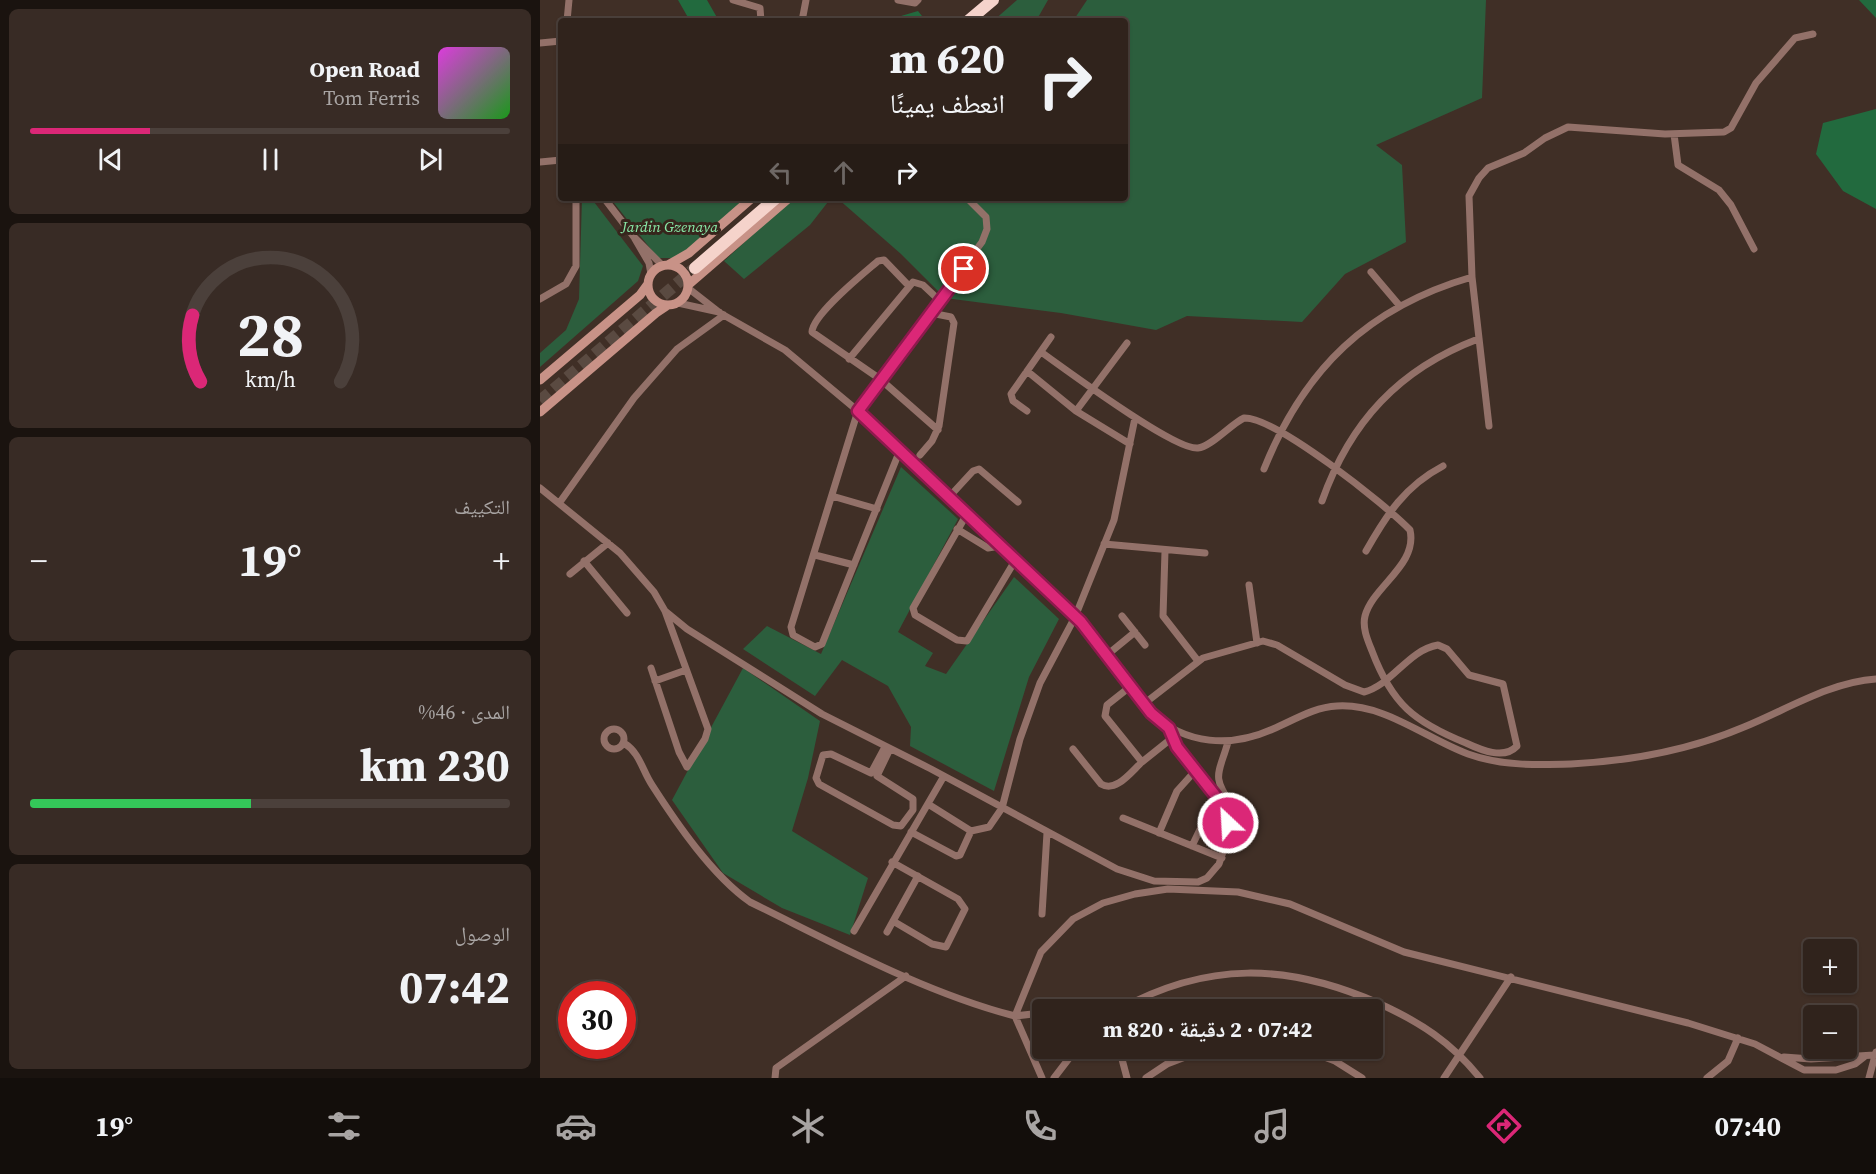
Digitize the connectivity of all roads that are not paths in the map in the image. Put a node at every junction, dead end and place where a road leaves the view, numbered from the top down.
1 (568, 0) edge
2 (733, 0) edge
3 (806, 0) edge
4 (898, 0) edge
5 (918, 0) edge
6 (993, 0) edge
7 (1003, 0) edge
8 (567, 18) edge
9 (761, 18) edge
10 (803, 18) edge
11 (977, 18) edge
12 (977, 18) edge
13 (1813, 34) dead end
14 (558, 41) edge
15 (540, 43) edge
16 (1674, 134) junction
17 (558, 160) edge
18 (540, 162) edge
19 (576, 201) edge
20 (606, 201) edge
21 (749, 201) edge
22 (761, 201) edge
23 (772, 201) edge
24 (786, 201) edge
25 (970, 201) edge
26 (634, 237) junction
27 (1754, 249) dead end
28 (666, 266) junction
29 (1371, 272) dead end
30 (1472, 277) junction
31 (649, 279) junction
32 (909, 286) junction
33 (688, 287) junction
34 (540, 299) edge
35 (940, 301) junction
36 (678, 303) junction
37 (668, 305) junction
38 (1399, 305) junction
39 (931, 313) junction
40 (722, 314) junction
41 (1051, 337) dead end
42 (1478, 339) junction
43 (1126, 343) dead end
44 (1041, 352) junction
45 (849, 359) junction
46 (1027, 371) junction
47 (880, 379) junction
48 (540, 380) edge
49 (1092, 388) junction
50 (858, 411) junction
51 (1028, 411) dead end
52 (1076, 411) junction
53 (540, 412) edge
54 (1135, 418) junction
55 (1489, 426) dead end
56 (938, 430) junction
57 (1280, 430) junction
58 (1130, 444) junction
59 (900, 450) junction
60 (920, 455) dead end
61 (1443, 466) dead end
62 (1334, 468) junction
63 (1264, 469) dead end
64 (540, 488) edge
65 (832, 496) junction
66 (950, 496) junction
67 (1322, 501) dead end
68 (560, 502) junction
69 (1018, 502) dead end
70 (877, 509) junction
71 (1389, 511) junction
72 (968, 513) junction
73 (957, 529) junction
74 (997, 541) junction
75 (608, 543) junction
76 (1104, 544) junction
77 (1165, 550) junction
78 (1366, 551) dead end
79 (1205, 553) dead end
80 (815, 555) junction
81 (1016, 559) junction
82 (584, 561) junction
83 (854, 565) junction
84 (570, 574) dead end
85 (1249, 585) dead end
86 (665, 611) junction
87 (627, 613) dead end
88 (1122, 616) dead end
89 (1076, 617) junction
90 (1135, 632) junction
91 (1257, 643) junction
92 (1145, 645) dead end
93 (1107, 655) junction
94 (1198, 661) junction
95 (651, 668) dead end
96 (686, 670) junction
97 (1876, 679) edge
98 (656, 681) junction
99 (1383, 681) junction
100 (1131, 686) junction
101 (1145, 703) junction
102 (1169, 728) junction
103 (1172, 738) junction
104 (1228, 742) junction
105 (624, 743) dead end
106 (888, 748) junction
107 (1073, 749) dead end
108 (1142, 762) junction
109 (1196, 770) junction
110 (944, 776) junction
111 (928, 804) junction
112 (1002, 808) junction
113 (1123, 818) dead end
114 (1228, 823) junction
115 (971, 831) junction
116 (911, 832) junction
117 (1047, 833) junction
118 (1159, 833) junction
119 (1192, 846) junction
120 (1222, 858) junction
121 (892, 862) junction
122 (918, 876) junction
123 (1042, 914) dead end
124 (893, 921) junction
125 (854, 931) dead end
126 (887, 932) dead end
127 (906, 976) junction
128 (1511, 977) junction
129 (1140, 999) edge
130 (1366, 999) edge
131 (1383, 1007) edge
132 (1032, 1014) edge
133 (1015, 1016) junction
134 (1738, 1038) junction
135 (1875, 1053) edge
136 (1461, 1054) junction
137 (1784, 1057) junction
138 (1864, 1057) junction
139 (1069, 1059) edge
140 (1122, 1059) edge
141 (1180, 1059) edge
142 (1330, 1059) edge
143 (775, 1078) edge
144 (1042, 1078) edge
145 (1054, 1078) edge
146 (1127, 1078) edge
147 (1146, 1078) edge
148 (1362, 1078) edge
149 (1444, 1078) edge
150 (1480, 1078) edge
151 (1707, 1078) edge
152 (1869, 1078) edge

1 - 8 street
2 - 9 street
3 - 10 street
4 - 5 street
6 - 11 highway
7 - 12 highway
13 - 16 street
14 - 15 street
16 - 27 street
16 - 30 street
17 - 18 street
19 - 34 street
20 - 26 street
21 - 28 street
22 - 23 highway
24 - 33 street
25 - 35 street
26 - 28 street
26 - 31 street
28 - 31 street
28 - 33 street
29 - 38 street
30 - 38 street
30 - 42 street
31 - 37 street
31 - 48 street
32 - 35 street
32 - 45 street
32 - 45 street
33 - 36 street
33 - 40 street
35 - 39 street
36 - 37 street
36 - 40 street
37 - 53 street
38 - 57 street
39 - 47 street
39 - 56 street
40 - 50 street
40 - 68 street
41 - 44 street
42 - 55 street
42 - 62 street
43 - 49 street
44 - 46 street
44 - 49 street
45 - 47 street
46 - 51 street
46 - 52 street
47 - 50 street
47 - 56 street
49 - 52 street
49 - 54 street
50 - 59 street
50 - 65 street
52 - 58 street
54 - 57 street
54 - 58 street
56 - 60 street
57 - 62 street
57 - 63 street
58 - 76 street
59 - 66 street
59 - 70 street
61 - 71 street
62 - 67 street
62 - 71 street
64 - 68 street
65 - 70 street
65 - 80 street
66 - 69 street
66 - 72 street
68 - 75 street
70 - 83 street
71 - 78 street
71 - 99 street
72 - 73 street
72 - 74 street
73 - 74 street
73 - 81 street
74 - 81 street
75 - 82 street
75 - 86 street
76 - 77 street
76 - 89 street
77 - 79 street
77 - 94 street
80 - 83 street
80 - 83 street
81 - 89 street
82 - 84 street
82 - 87 street
85 - 91 street
86 - 96 street
86 - 106 street
88 - 90 street
89 - 93 street
89 - 112 street
90 - 92 street
90 - 93 street
91 - 94 street
91 - 99 street
93 - 100 street
94 - 101 street
95 - 98 street
96 - 98 street
96 - 98 street
97 - 104 street
99 - 99 street
100 - 101 street
100 - 108 street
101 - 102 street
102 - 103 street
102 - 104 street
103 - 108 street
103 - 109 street
104 - 114 street
105 - 127 street
106 - 106 street
106 - 110 street
107 - 108 street
109 - 114 street
109 - 118 street
110 - 111 street
110 - 112 street
111 - 115 street
111 - 116 street
112 - 115 street
112 - 117 street
113 - 118 street
114 - 119 street
114 - 120 street
115 - 116 street
116 - 121 street
117 - 120 street
117 - 123 street
118 - 119 street
119 - 120 street
121 - 122 street
121 - 125 street
122 - 124 street
122 - 124 street
124 - 126 street
127 - 133 street
127 - 143 street
128 - 133 street
128 - 134 street
128 - 136 street
129 - 130 street
131 - 136 street
132 - 133 street
133 - 144 street
134 - 137 street
134 - 151 street
135 - 138 street
135 - 152 street
136 - 149 street
136 - 150 street
137 - 138 street
137 - 138 street
139 - 145 street
140 - 146 street
141 - 147 street
142 - 148 street

